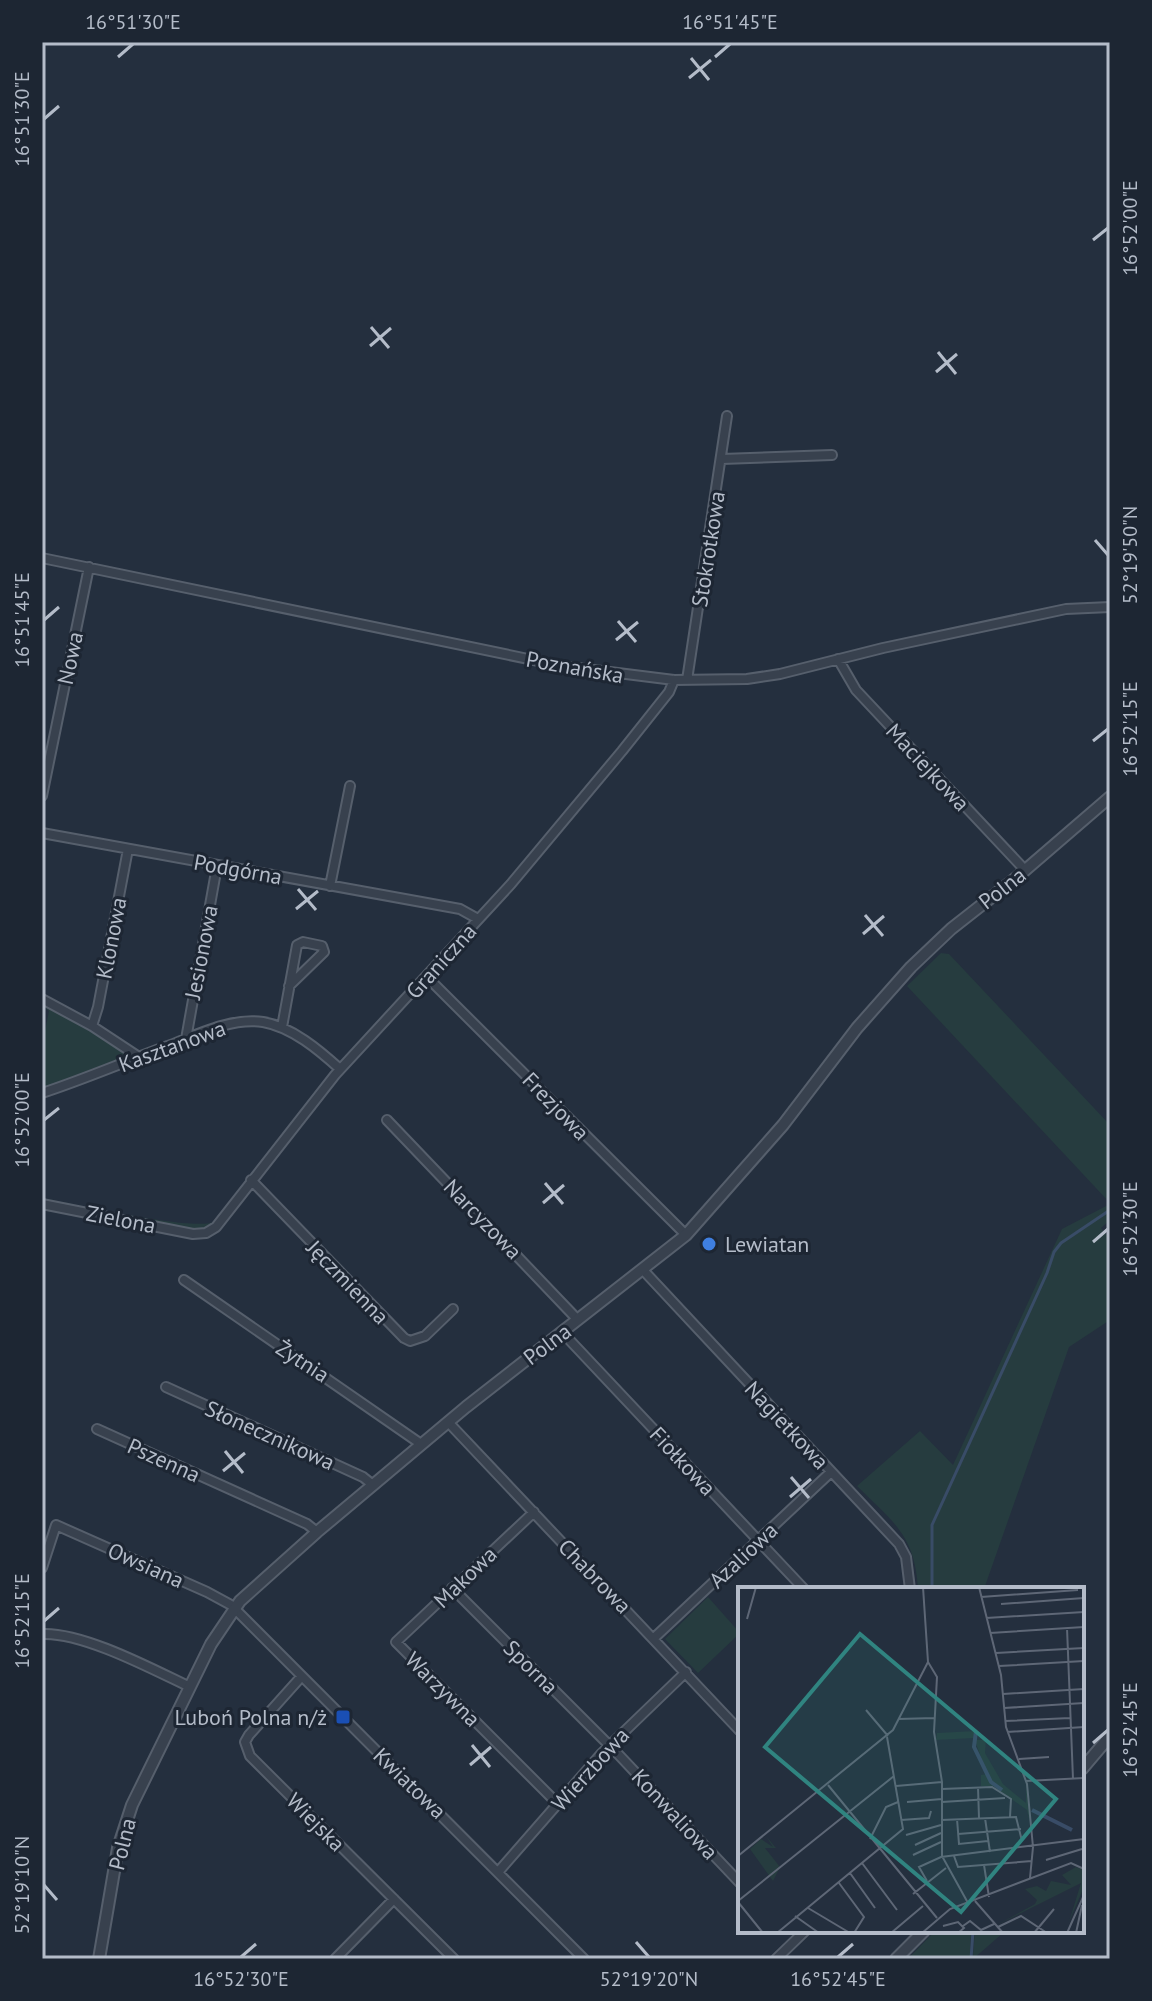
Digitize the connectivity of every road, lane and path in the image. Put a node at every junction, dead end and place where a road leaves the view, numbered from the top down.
1 (727, 416) dead end
2 (832, 455) dead end
3 (722, 459) junction
4 (42, 558) edge
5 (89, 567) junction
6 (1110, 607) edge
7 (838, 659) junction
8 (674, 680) junction
9 (687, 680) junction
10 (350, 786) dead end
11 (42, 796) edge
12 (1110, 797) edge
13 (42, 833) edge
14 (128, 849) junction
15 (217, 866) junction
16 (1025, 870) junction
17 (330, 886) junction
18 (478, 919) junction
19 (427, 977) junction
20 (289, 986) junction
21 (42, 999) edge
22 (92, 1026) junction
23 (282, 1027) junction
24 (186, 1039) junction
25 (139, 1057) junction
26 (340, 1069) junction
27 (42, 1093) edge
28 (387, 1120) dead end
29 (251, 1180) junction
30 (42, 1204) edge
31 (200, 1234) joint
32 (686, 1235) junction
33 (643, 1270) junction
34 (184, 1280) dead end
35 (453, 1309) dead end
36 (578, 1320) junction
37 (562, 1332) junction
38 (166, 1387) dead end
39 (448, 1422) junction
40 (97, 1429) dead end
41 (421, 1444) junction
42 (831, 1472) junction
43 (373, 1485) junction
44 (534, 1512) junction
45 (317, 1532) junction
46 (758, 1540) junction
47 (42, 1568) edge
48 (802, 1587) edge
49 (910, 1587) edge
50 (452, 1588) junction
51 (234, 1608) junction
52 (42, 1634) edge
53 (654, 1638) junction
54 (396, 1642) joint
55 (686, 1672) junction
56 (301, 1677) junction
57 (190, 1687) junction
58 (738, 1729) edge
59 (1110, 1736) edge
60 (610, 1746) junction
61 (1084, 1767) edge
62 (558, 1804) junction
63 (499, 1871) junction
64 (738, 1881) edge
65 (394, 1899) junction
66 (788, 1933) edge
67 (803, 1933) edge
68 (922, 1933) edge
69 (795, 1941) junction
70 (99, 1959) edge
71 (335, 1959) edge
72 (454, 1959) edge
73 (584, 1959) edge
74 (776, 1959) edge
75 (896, 1959) edge

1 - 3 street, Stokrotkowa
2 - 3 street
3 - 9 street, Stokrotkowa
4 - 5 street, Poznańska
5 - 8 street, Poznańska
5 - 11 street, Nowa
6 - 7 street, Poznańska
7 - 9 street, Poznańska
7 - 16 street, Maciejkowa
8 - 9 street, Poznańska
8 - 18 street, Graniczna
10 - 17 street
12 - 16 street, Polna
13 - 14 street, Podgórna
14 - 15 street, Podgórna
14 - 22 street, Klonowa
15 - 17 street, Podgórna
15 - 24 street, Jesionowa
16 - 32 street, Polna
17 - 18 street, Podgórna
18 - 19 street, Graniczna
19 - 26 street, Graniczna
19 - 32 street, Frezjowa
20 - 20 street
20 - 23 street
21 - 22 street
22 - 25 street
23 - 24 street, Kasztanowa
23 - 26 street, Kasztanowa
24 - 25 street, Kasztanowa
25 - 27 street, Kasztanowa
26 - 29 street, Graniczna
28 - 36 street, Narcyzowa
29 - 31 street, Graniczna
29 - 35 street, Jęczmienna
30 - 31 street, Zielona
32 - 33 street, Polna
33 - 36 street, Polna
33 - 42 street, Nagietkowa
34 - 41 street, Żytnia
36 - 37 street, Polna
37 - 39 street, Polna
37 - 46 street, Fiołkowa
38 - 43 street, Słonecznikowa
39 - 41 street, Polna
39 - 44 street, Chabrowa
40 - 45 street, Pszenna
41 - 43 street, Polna
42 - 46 street, Azaliowa
42 - 49 street, Nagietkowa
43 - 45 street, Polna
44 - 50 street, Makowa
44 - 53 street, Chabrowa
45 - 51 street, Polna
46 - 48 street, Fiołkowa
46 - 53 street, Azaliowa
47 - 51 street, Owsiana
50 - 54 street, Makowa
50 - 60 street, Sporna
51 - 56 street, Kwiatowa
51 - 57 street, Polna
52 - 57 street
53 - 55 street, Chabrowa
54 - 62 street, Warzywna
55 - 58 street, Chabrowa
55 - 60 street, Wierzbowa
56 - 63 street, Kwiatowa
56 - 65 street, Wiejska
57 - 70 street, Polna
59 - 61 street
60 - 62 street, Wierzbowa
60 - 64 street, Konwaliowa
62 - 63 street, Wierzbowa
63 - 73 street, Kwiatowa
65 - 71 street
65 - 72 street, Wiejska
66 - 69 street
67 - 69 street
68 - 75 street
69 - 74 street

